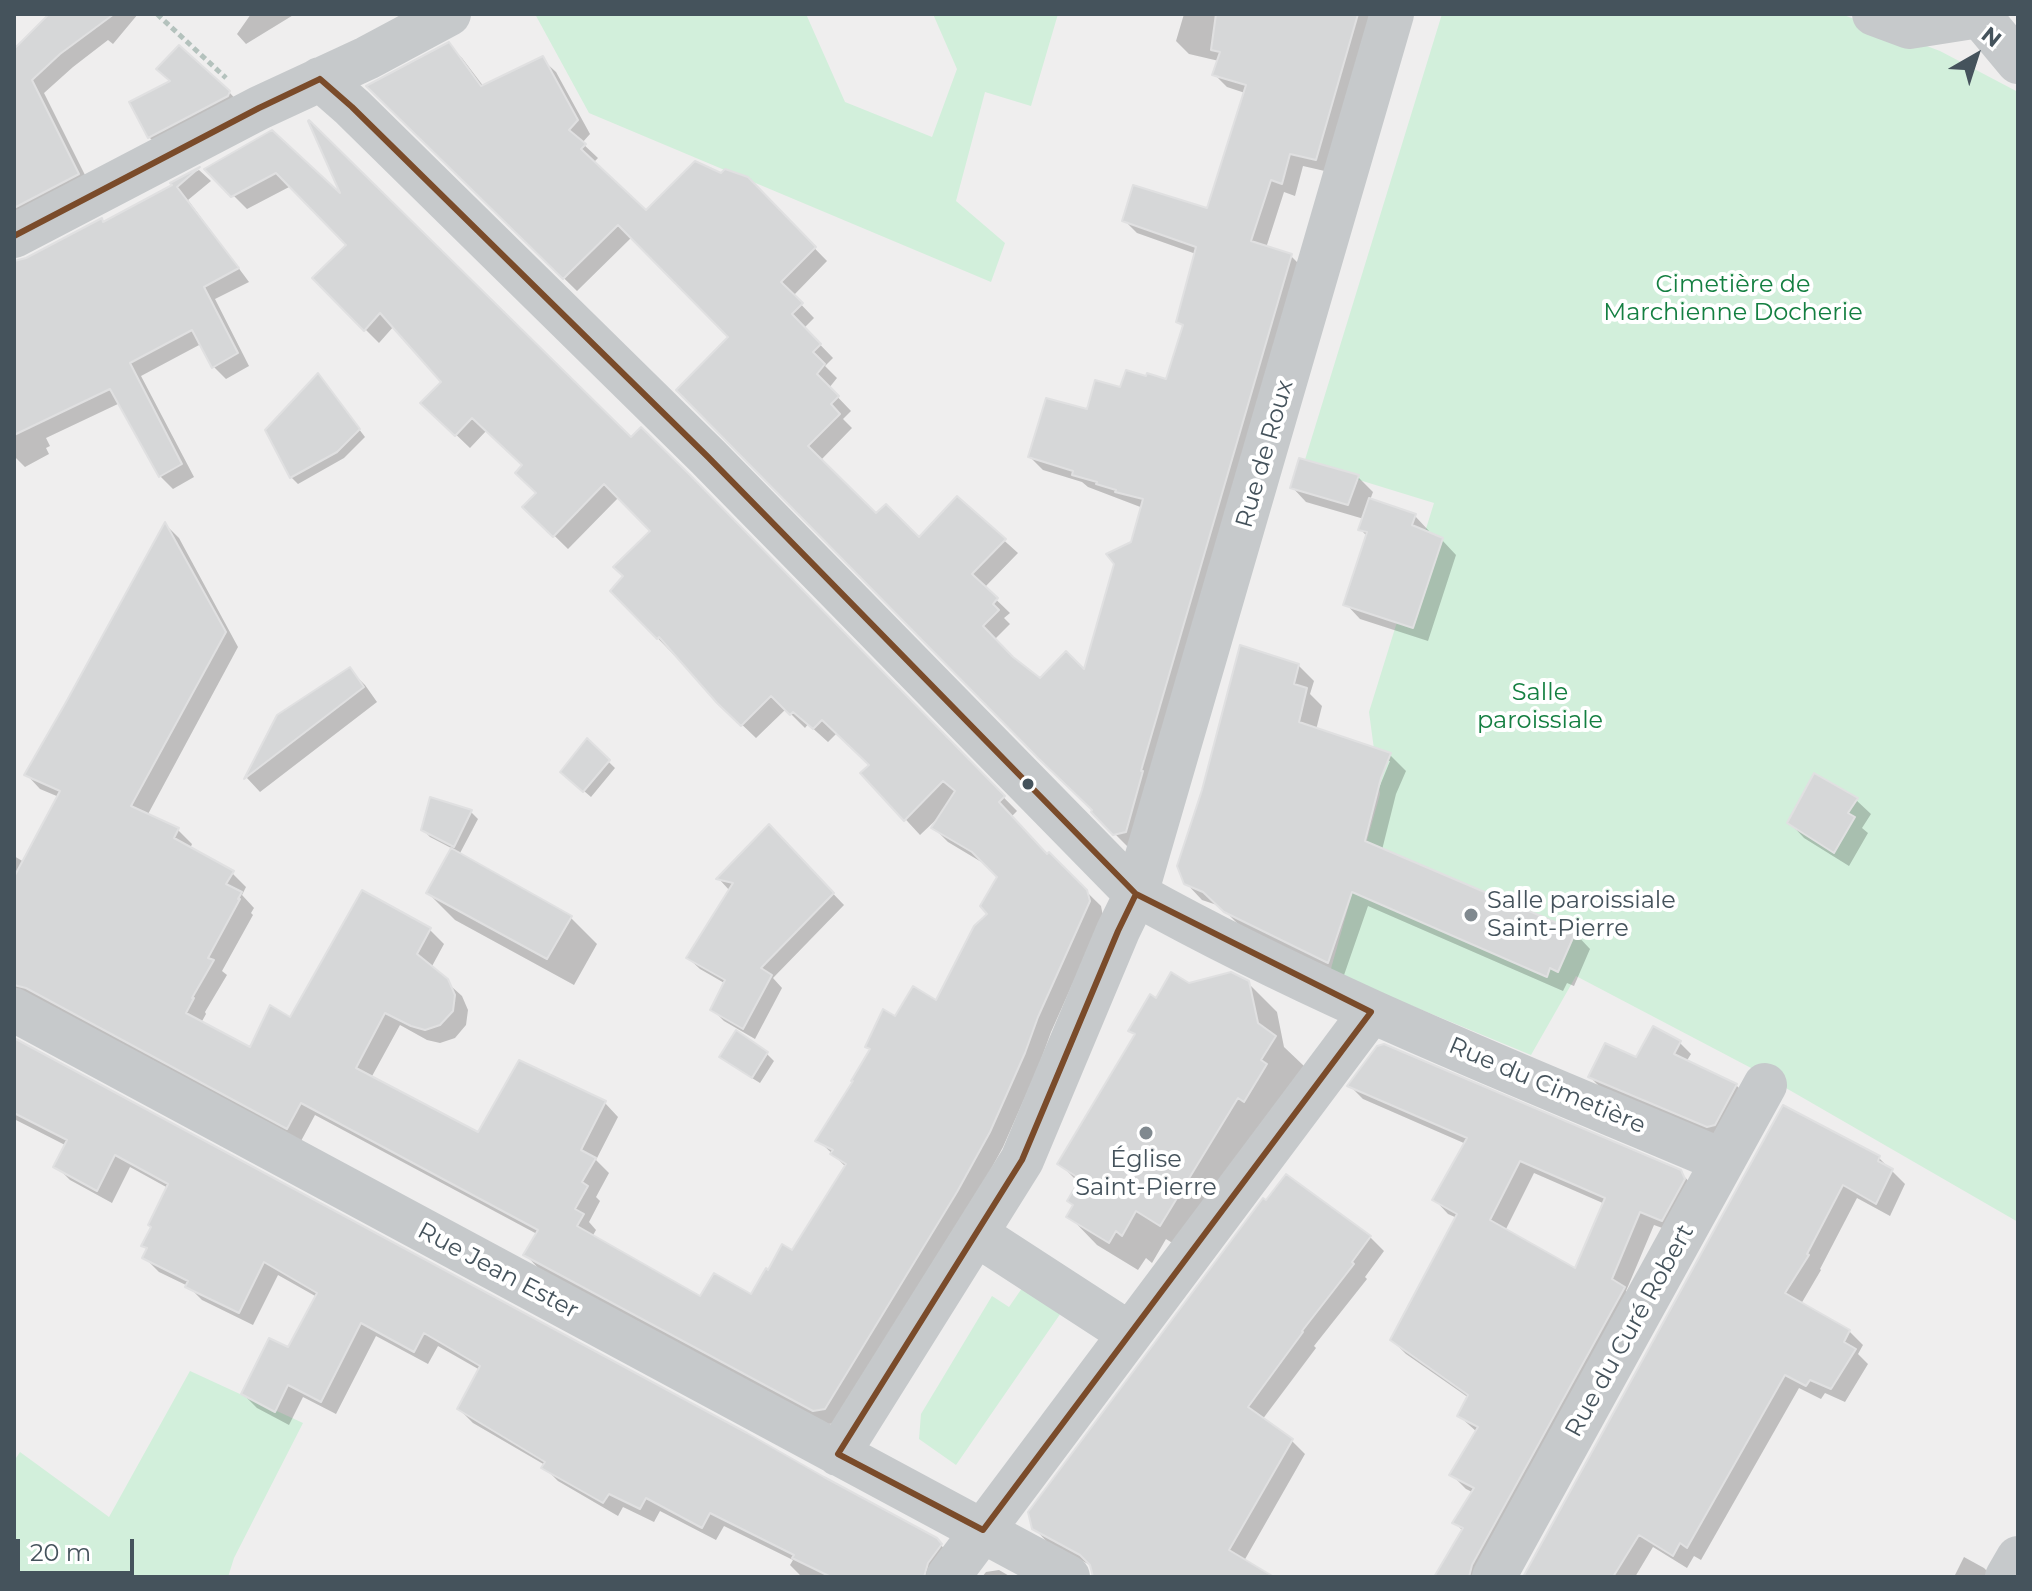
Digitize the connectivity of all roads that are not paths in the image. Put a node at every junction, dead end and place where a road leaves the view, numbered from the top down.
1 (449, 14) edge
2 (1392, 14) edge
3 (1874, 14) edge
4 (1978, 15) edge
5 (2018, 62) edge
6 (320, 79) junction
7 (14, 236) edge
8 (1136, 894) junction
9 (14, 1010) edge
10 (1371, 1012) junction
11 (1765, 1085) dead end
12 (1723, 1161) junction
13 (976, 1234) junction
14 (1130, 1334) junction
15 (838, 1454) junction
16 (983, 1530) junction
17 (2018, 1558) edge
18 (948, 1577) edge
19 (1068, 1577) edge
20 (1494, 1577) edge
21 (2007, 1577) edge

1 - 6 street
2 - 8 street, Rue de Roux
3 - 4 street
4 - 5 street
6 - 7 street
6 - 8 street, Rue du Cimetière
8 - 10 street, Rue du Cimetière
8 - 13 street, Rue de Roux
9 - 15 street, Rue Jean Ester
10 - 12 street, Rue du Cimetière
10 - 14 street
11 - 12 street, Rue du Curé Robert
12 - 20 street, Rue du Curé Robert
13 - 14 street
13 - 15 street, Rue de Roux
14 - 16 street
15 - 16 street, Rue Jean Ester
16 - 18 street
16 - 19 street, Rue Jean Ester
17 - 21 street

